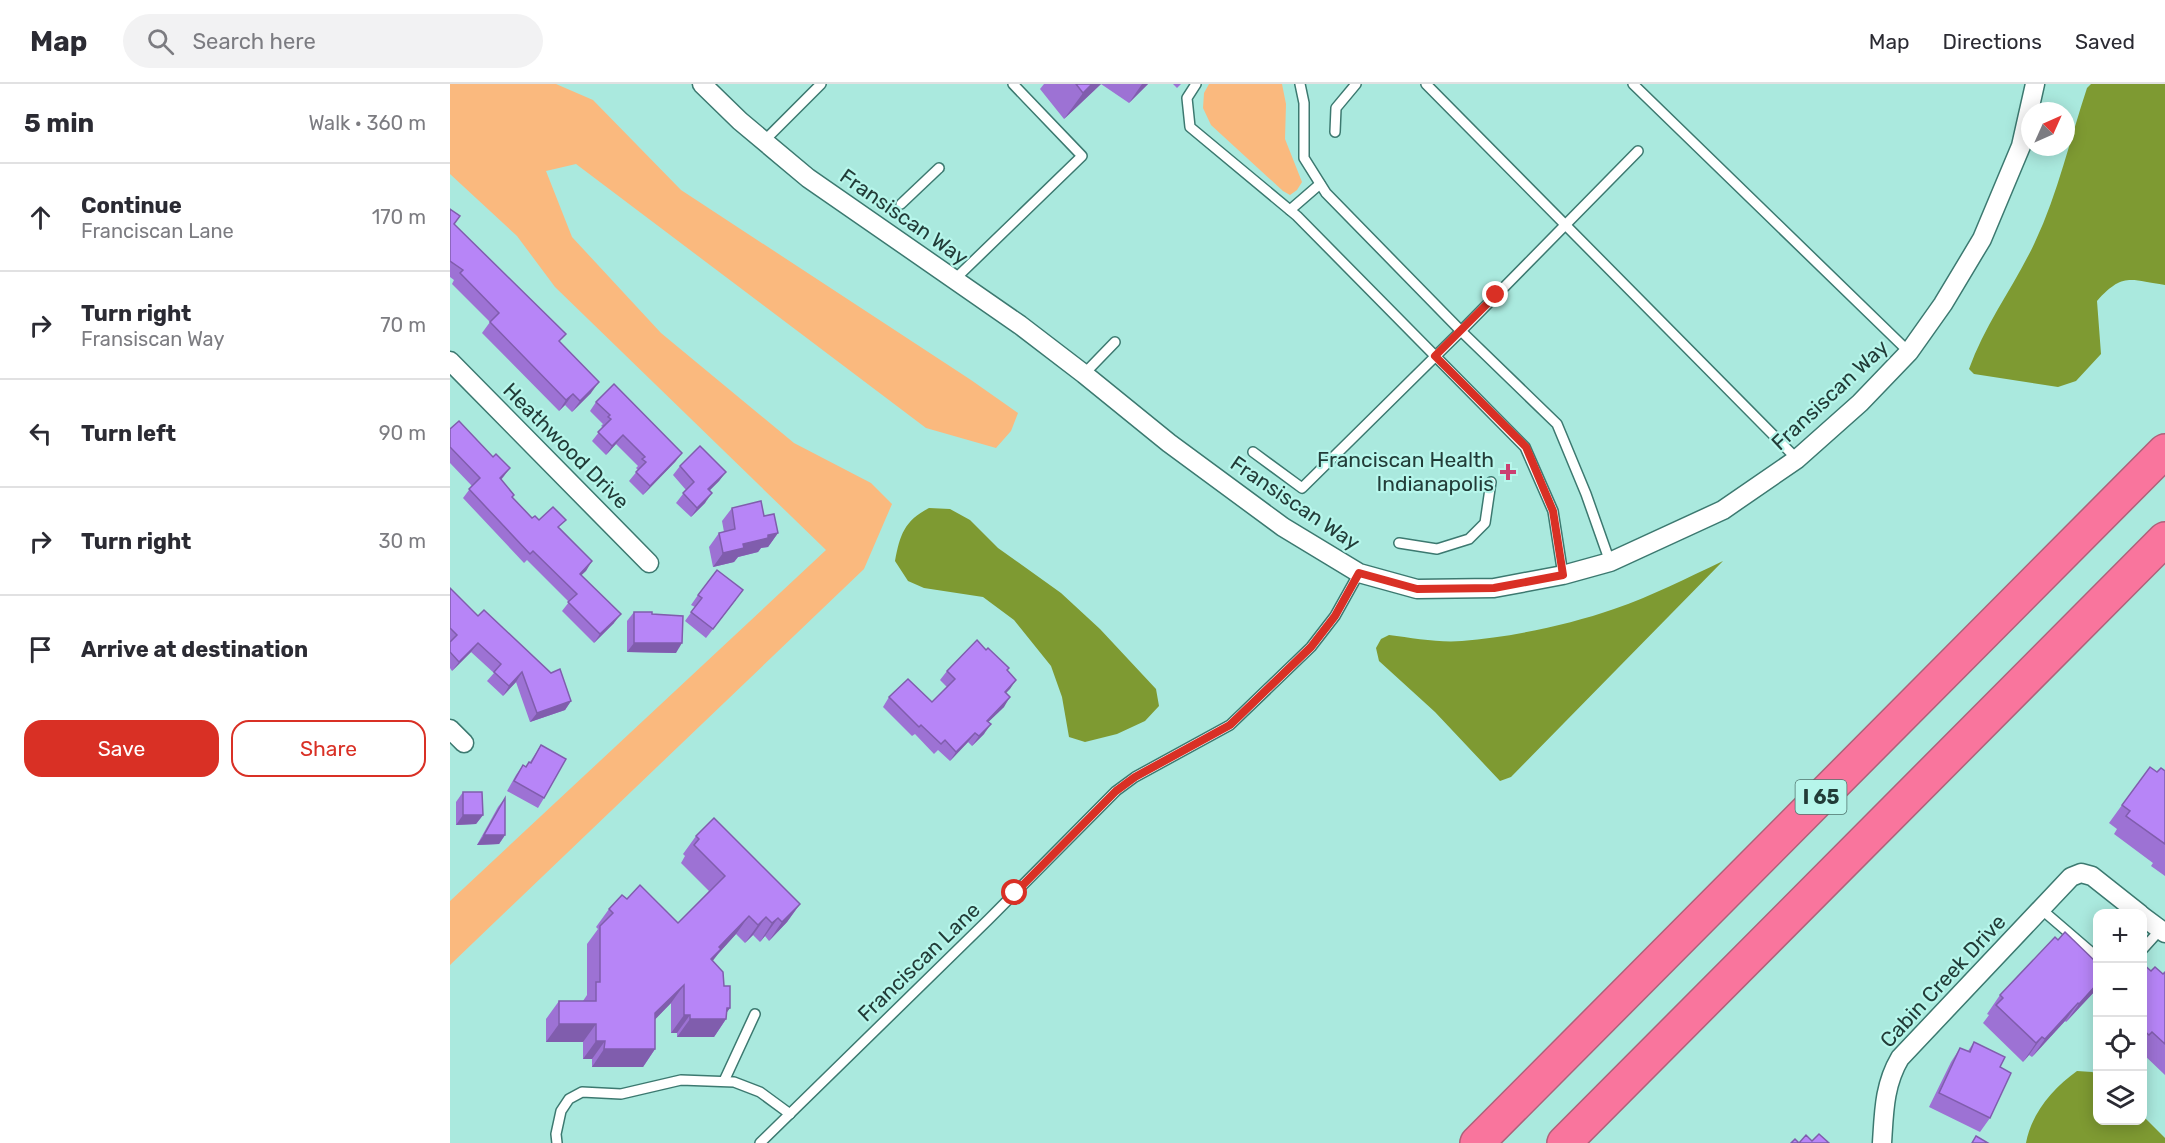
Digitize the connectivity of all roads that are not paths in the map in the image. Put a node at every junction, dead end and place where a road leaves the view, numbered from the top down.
1 (702, 84) edge
2 (821, 84) edge
3 (1013, 84) edge
4 (1196, 84) edge
5 (1300, 84) edge
6 (1356, 84) edge
7 (1426, 84) edge
8 (1633, 84) edge
9 (2035, 84) edge
10 (1335, 132) dead end
11 (764, 141) junction
12 (1638, 151) dead end
13 (939, 168) dead end
14 (1320, 184) junction
15 (901, 204) dead end
16 (1290, 210) junction
17 (1566, 224) junction
18 (954, 280) junction
19 (1461, 331) junction
20 (1115, 342) dead end
21 (1909, 352) junction
22 (1435, 356) junction
23 (450, 361) edge
24 (1084, 374) junction
25 (2165, 451) edge
26 (1253, 452) dead end
27 (1797, 459) junction
28 (1491, 482) dead end
29 (2165, 539) edge
30 (1399, 543) dead end
31 (1610, 562) junction
32 (649, 563) dead end
33 (1359, 573) junction
34 (1563, 575) junction
35 (450, 729) edge
36 (464, 743) dead end
37 (2041, 909) junction
38 (2135, 909) edge
39 (2147, 919) edge
40 (2163, 931) edge
41 (2147, 945) edge
42 (2093, 954) edge
43 (755, 1014) dead end
44 (724, 1081) junction
45 (790, 1114) junction
46 (557, 1143) edge
47 (760, 1143) edge
48 (1477, 1143) edge
49 (1564, 1143) edge
50 (1882, 1143) edge

1 - 11 street, Fransiscan Way
2 - 11 lane
3 - 18 lane
4 - 16 lane
5 - 14 lane
6 - 10 lane
7 - 17 lane
8 - 21 lane
9 - 21 street, Fransiscan Way
11 - 18 street, Fransiscan Way
12 - 17 lane
13 - 15 lane
14 - 16 lane
14 - 19 lane
16 - 22 lane
17 - 19 lane
17 - 27 lane
18 - 24 street, Fransiscan Way
19 - 22 lane
19 - 31 lane
20 - 24 lane
21 - 27 street, Fransiscan Way
22 - 26 lane
22 - 34 lane
23 - 32 street, Heathwood Drive
24 - 33 street, Fransiscan Way
25 - 48 highway, I 65
27 - 31 street, Fransiscan Way
28 - 30 lane
29 - 49 highway
31 - 34 street, Fransiscan Way
33 - 34 street, Fransiscan Way
33 - 45 lane, Franciscan Lane
35 - 36 street
37 - 38 street, Cabin Creek Drive
37 - 42 lane
37 - 50 street, Cabin Creek Drive
39 - 40 street
40 - 41 lane
43 - 44 lane
44 - 45 lane
44 - 46 lane
45 - 47 lane, Franciscan Lane

